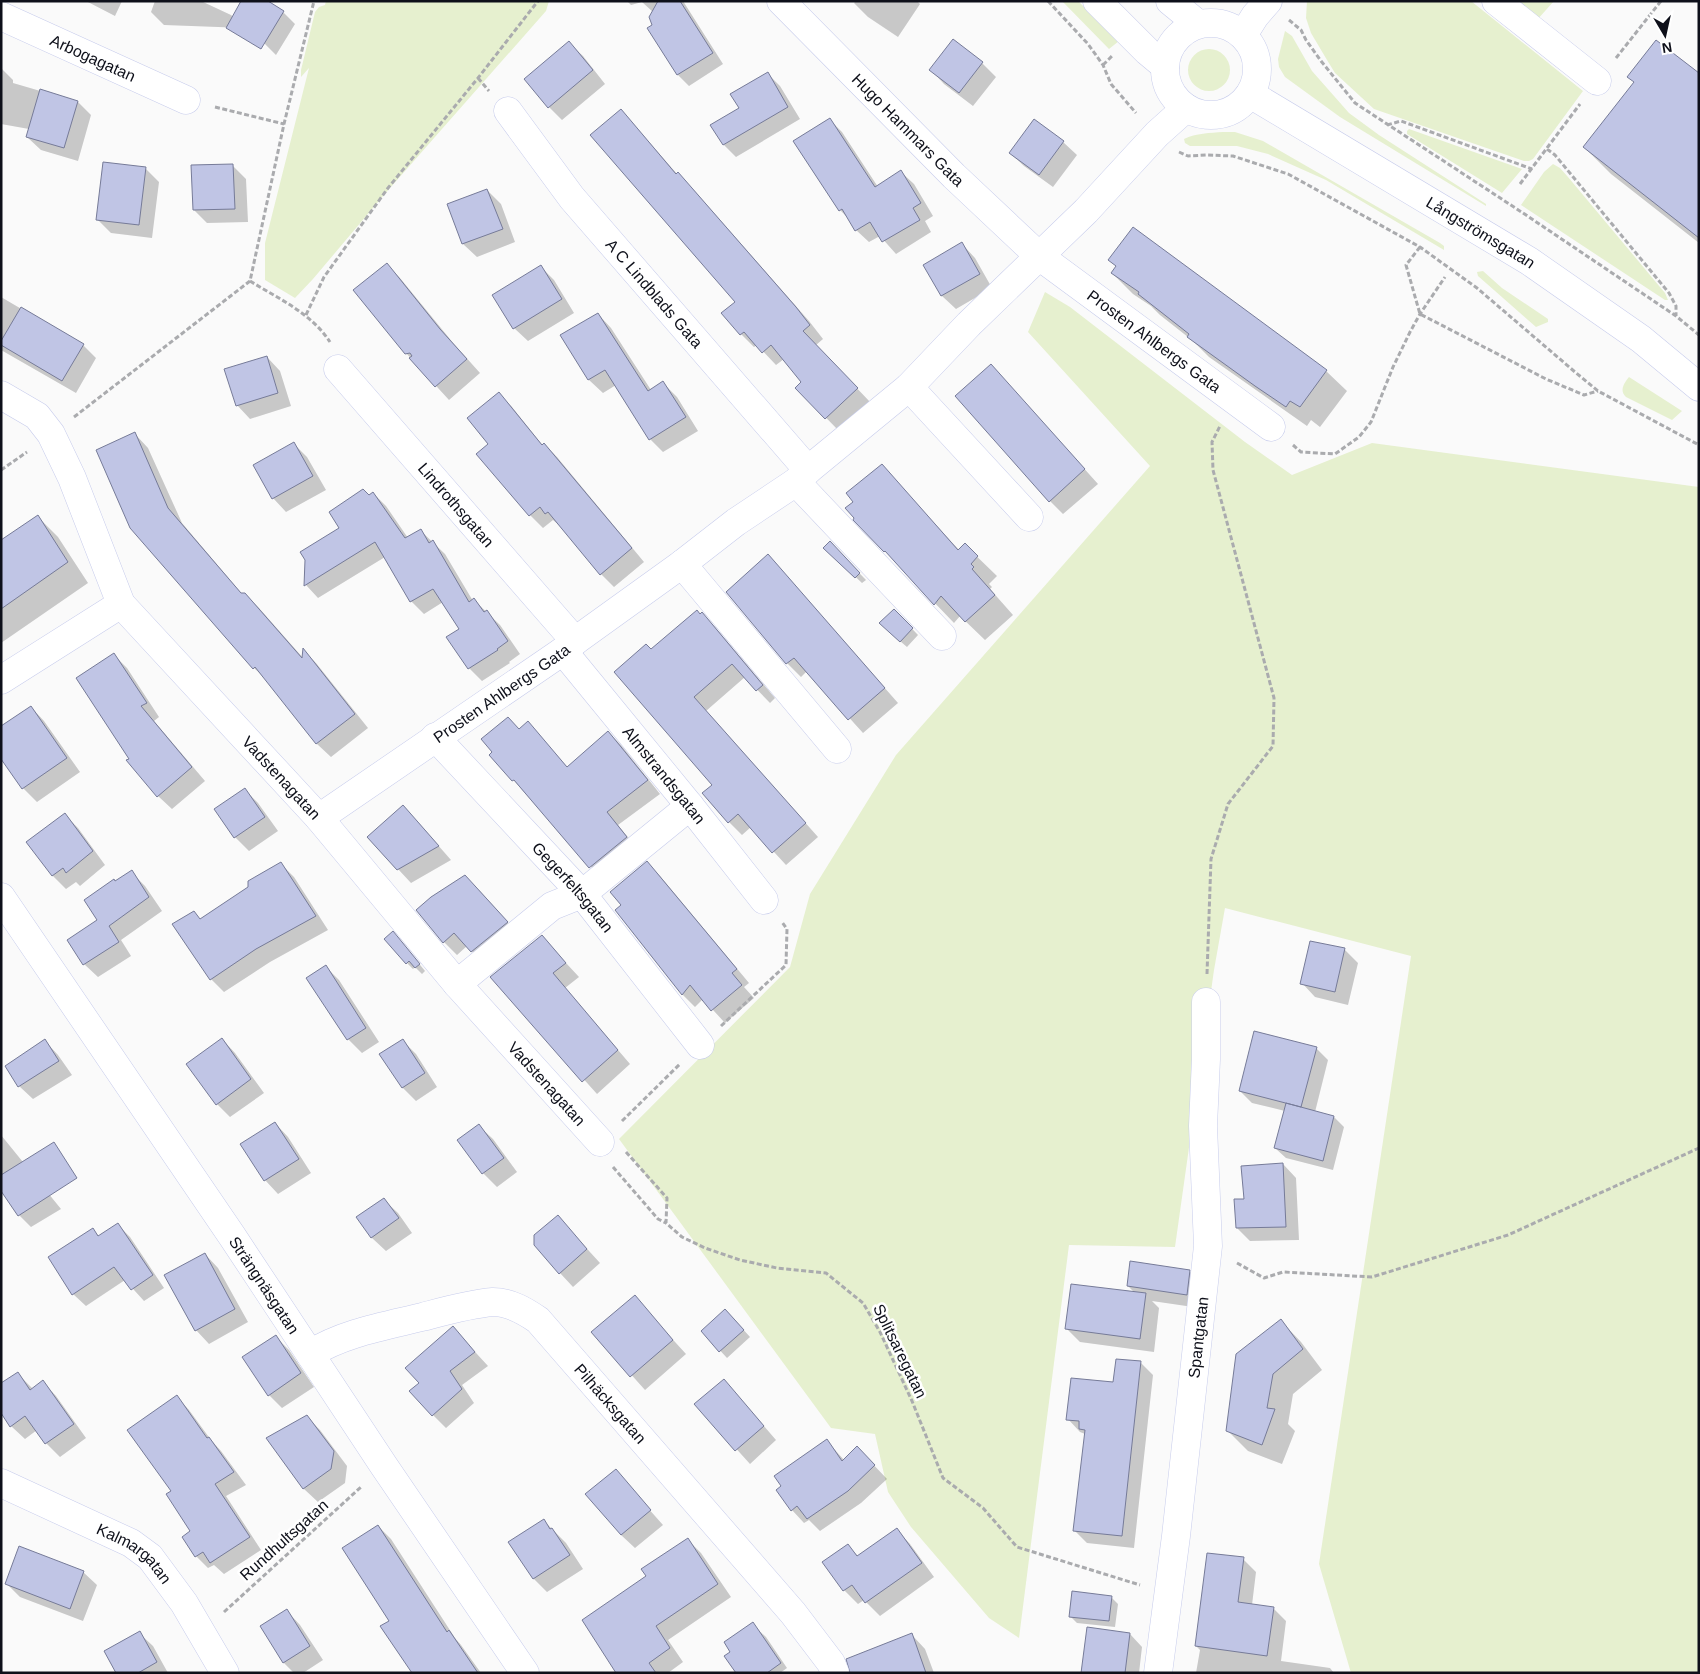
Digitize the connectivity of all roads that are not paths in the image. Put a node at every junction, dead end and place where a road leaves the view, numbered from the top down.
1 (781, 1) edge
2 (1096, 1) edge
3 (1170, 1) edge
4 (1268, 1) edge
5 (1496, 1) edge
6 (1, 16) edge
7 (1198, 24) junction
8 (1243, 35) junction
9 (1164, 66) junction
10 (1597, 81) dead end
11 (1250, 94) junction
12 (186, 100) road end
13 (1186, 108) junction
14 (508, 111) dead end
15 (1039, 256) junction
16 (338, 369) dead end
17 (909, 387) junction
18 (1699, 387) edge
19 (1, 395) edge
20 (1271, 427) road end
21 (802, 476) junction
22 (1029, 517) dead end
23 (682, 564) junction
24 (121, 604) junction
25 (942, 636) dead end
26 (569, 646) junction
27 (1, 680) edge
28 (436, 737) junction
29 (837, 749) dead end
30 (690, 806) junction
31 (320, 818) junction
32 (582, 894) junction
33 (1, 897) edge
34 (764, 900) dead end
35 (457, 984) junction
36 (1206, 1002) road end
37 (700, 1045) dead end
38 (600, 1142) road end
39 (310, 1354) junction
40 (1, 1483) edge
41 (225, 1673) edge
42 (525, 1673) edge
43 (834, 1673) edge
44 (1158, 1673) edge

1 - 15 street, Hugo Hammars Gata
2 - 9 street
3 - 7 street
4 - 8 street
5 - 10 street
6 - 12 street, Arbogagatan
7 - 8 street
7 - 9 street
8 - 11 street
9 - 13 street
11 - 13 street
11 - 18 street, Långströmsgatan
13 - 15 street, Prosten Ahlbergs Gata
14 - 21 street, A C Lindblads Gata
15 - 17 street, Prosten Ahlbergs Gata
15 - 20 street, Prosten Ahlbergs Gata
16 - 26 street, Lindrothsgatan
17 - 21 street, Prosten Ahlbergs Gata
17 - 22 street
19 - 24 street, Vadstenagatan
21 - 23 street, Prosten Ahlbergs Gata
21 - 25 street
23 - 26 street, Prosten Ahlbergs Gata
23 - 29 street
24 - 27 street
24 - 31 street, Vadstenagatan
26 - 28 street, Prosten Ahlbergs Gata
26 - 30 street, Almstrandsgatan
28 - 31 street, Prosten Ahlbergs Gata
28 - 32 street, Gegerfeltsgatan
30 - 32 street
30 - 34 street, Almstrandsgatan
31 - 35 street, Vadstenagatan
32 - 35 street
32 - 37 street, Gegerfeltsgatan
33 - 39 street, Strängnäsgatan
35 - 38 street, Vadstenagatan
36 - 44 street, Spantgatan
39 - 42 street, Strängnäsgatan
39 - 43 street, Pilhäcksgatan
40 - 41 street, Kalmargatan

